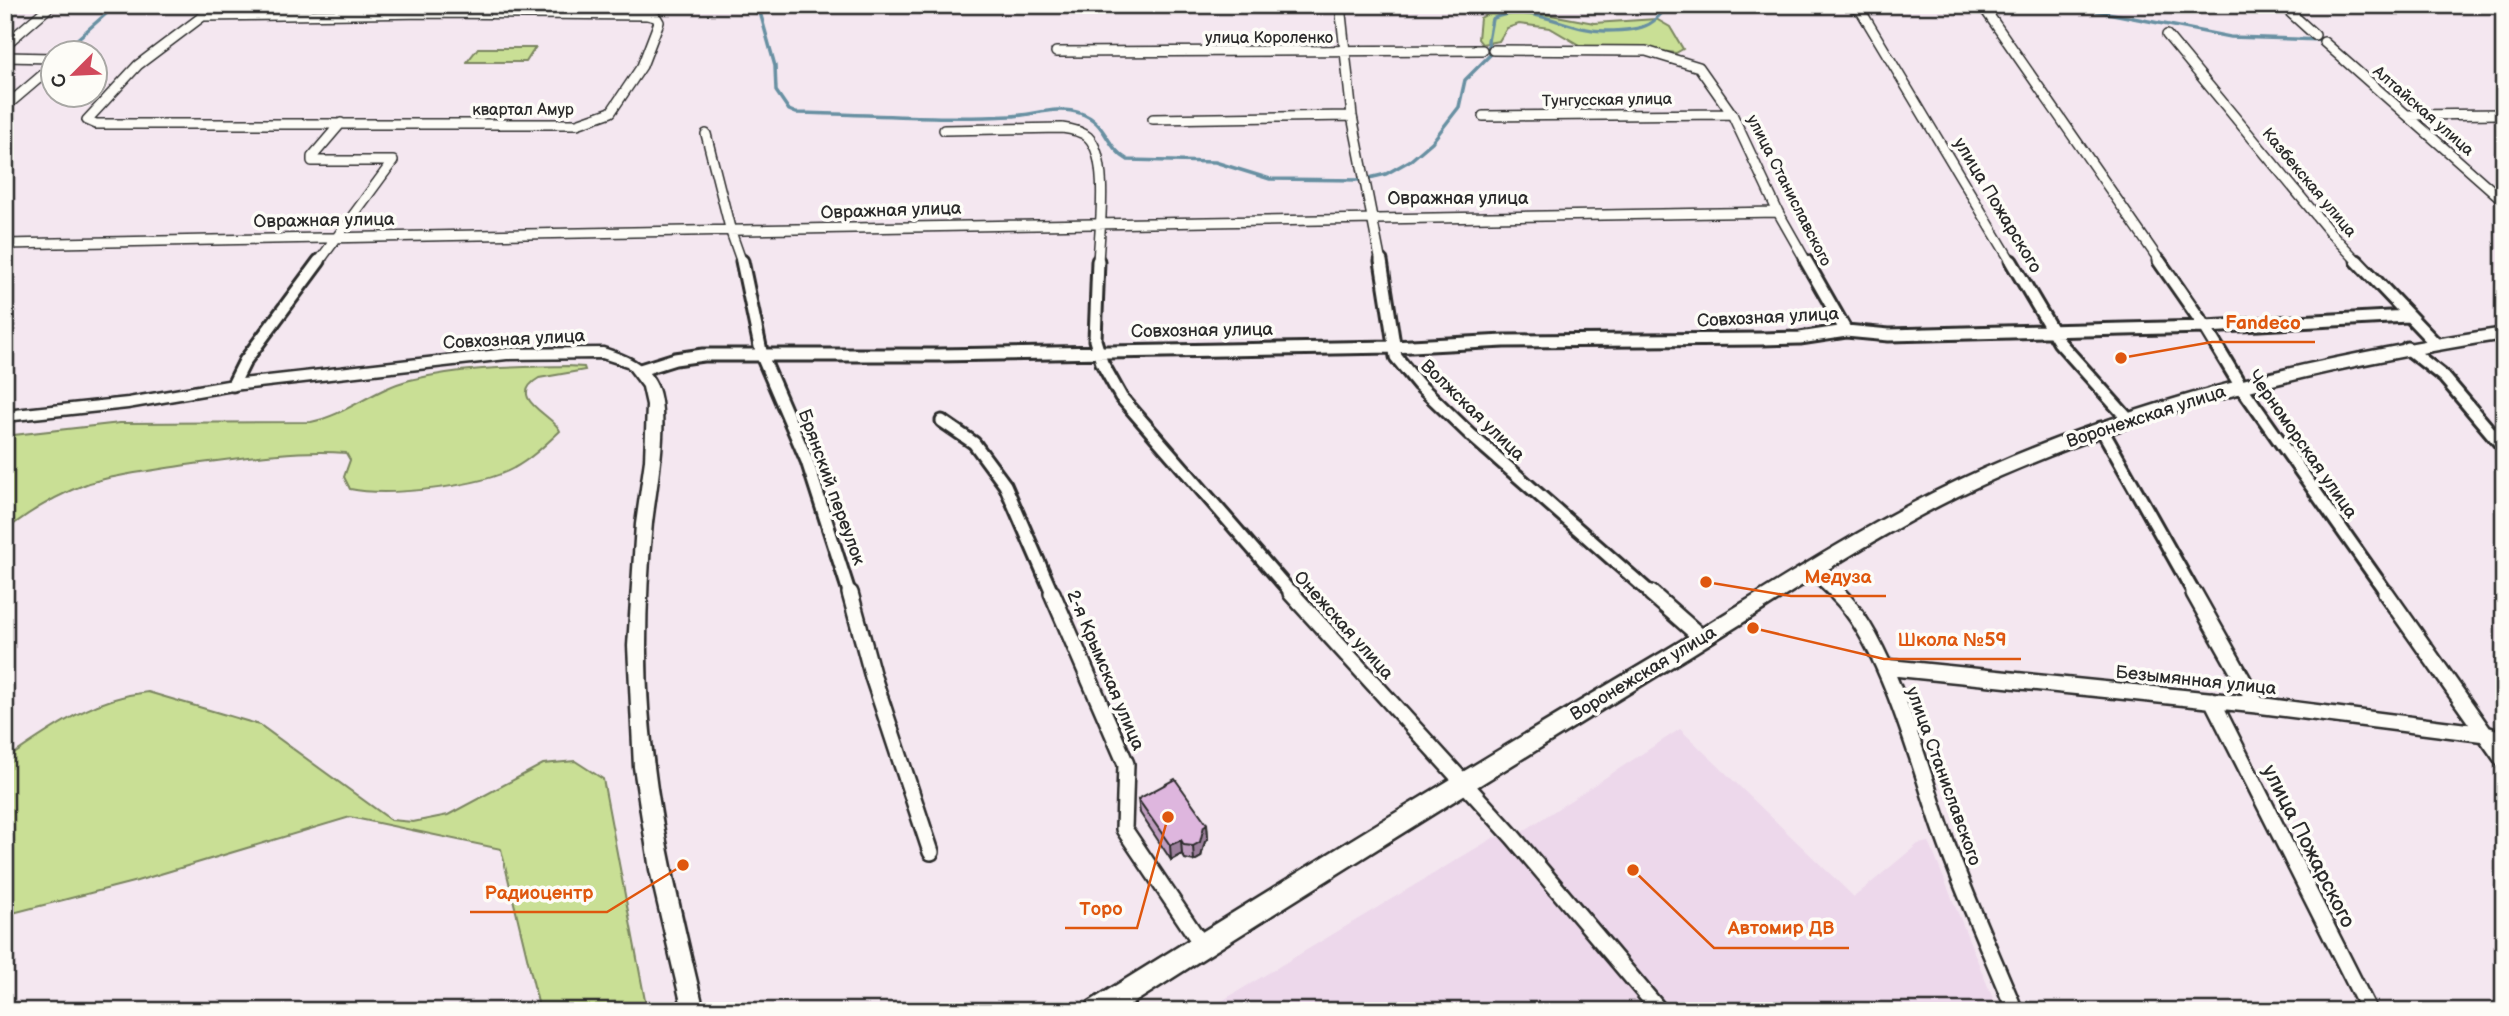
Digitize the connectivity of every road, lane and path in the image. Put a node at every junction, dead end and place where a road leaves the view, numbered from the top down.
1 (1340, 5) edge
2 (1848, 5) edge
3 (1982, 5) edge
4 (2282, 5) edge
5 (48, 8) dead end
6 (2167, 35) dead end
7 (2315, 35) dead end
8 (2324, 43) dead end
9 (5, 45) edge
10 (1482, 50) dead end
11 (1493, 50) dead end
12 (1347, 51) junction
13 (1056, 52) dead end
14 (5, 57) edge
15 (38, 58) edge
16 (38, 79) edge
17 (5, 107) edge
18 (1732, 114) junction
19 (2504, 114) edge
20 (2407, 115) junction
21 (1352, 116) junction
22 (1483, 116) dead end
23 (1153, 119) dead end
24 (341, 123) junction
25 (944, 130) dead end
26 (706, 134) dead end
27 (2504, 201) edge
28 (1778, 212) junction
29 (1374, 217) junction
30 (1099, 224) junction
31 (731, 232) junction
32 (338, 237) junction
33 (5, 244) edge
34 (2407, 316) junction
35 (2205, 327) junction
36 (1846, 331) junction
37 (2052, 331) junction
38 (2504, 333) edge
39 (2435, 343) junction
40 (1393, 347) junction
41 (2407, 348) junction
42 (1098, 351) junction
43 (762, 356) junction
44 (640, 370) junction
45 (233, 385) junction
46 (2240, 385) junction
47 (5, 416) edge
48 (2128, 419) junction
49 (942, 421) dead end
50 (2101, 428) junction
51 (2504, 448) edge
52 (1812, 570) junction
53 (1702, 638) junction
54 (1884, 667) junction
55 (2212, 700) junction
56 (2257, 705) junction
57 (2486, 734) junction
58 (2504, 740) edge
59 (2504, 761) edge
60 (1462, 782) junction
61 (931, 852) dead end
62 (1202, 945) junction
63 (694, 1011) edge
64 (1098, 1011) edge
65 (1660, 1011) edge
66 (2015, 1011) edge
67 (2369, 1011) edge

1 - 12 street, Волжская улица
2 - 37 street, улица Пожарского
3 - 35 street, Черноморская улица
4 - 7 street
5 - 9 street
6 - 34 street, Казбекская улица
8 - 20 street, Алтайская улица
10 - 12 street, улица Короленко
11 - 18 street, улица Станиславского
12 - 13 street, улица Короленко
12 - 21 street, Волжская улица
14 - 15 street
16 - 17 street
18 - 22 street, Тунгусская улица
18 - 28 street, улица Станиславского
19 - 20 street
20 - 27 street, Алтайская улица
21 - 23 street
21 - 29 street, Волжская улица
24 - 24 street, квартал Амур
24 - 32 street
25 - 30 street
26 - 31 street, Брянский переулок
28 - 29 street, Овражная улица
28 - 36 street, улица Станиславского
29 - 30 street, Овражная улица
29 - 40 street, Волжская улица
30 - 31 street, Овражная улица
30 - 42 street, Онежская улица
31 - 32 street, Овражная улица
31 - 43 street, Брянский переулок
32 - 33 street, Овражная улица
32 - 45 street
34 - 35 street, Совхозная улица
34 - 39 street, Казбекская улица
35 - 37 street, Совхозная улица
35 - 46 street, Черноморская улица
36 - 37 street, Совхозная улица
36 - 40 street, Совхозная улица
37 - 48 street, улица Пожарского
38 - 39 highway, Воронежская улица
39 - 41 highway, Воронежская улица
40 - 42 street, Совхозная улица
40 - 53 street, Волжская улица
41 - 46 highway, Воронежская улица
41 - 51 street
42 - 43 street, Совхозная улица
42 - 60 street, Онежская улица
43 - 44 street, Совхозная улица
43 - 61 street, Брянский переулок
44 - 45 main road, Совхозная улица
44 - 63 main road
45 - 47 main road, Совхозная улица
46 - 48 highway, Воронежская улица
46 - 57 street, Черноморская улица
48 - 50 highway, Воронежская улица
49 - 62 street, 2-я Крымская улица
50 - 52 highway, Воронежская улица
50 - 56 street
52 - 53 highway, Воронежская улица
52 - 54 street, улица Станиславского
53 - 60 highway, Воронежская улица
54 - 55 street, Безымянная улица
54 - 66 street, улица Станиславского
55 - 56 street, Безымянная улица
55 - 67 street, улица Пожарского
56 - 57 street, Безымянная улица
57 - 58 street, Безымянная улица
57 - 59 street, Черноморская улица
60 - 62 highway, Воронежская улица
60 - 65 street, Онежская улица
62 - 64 highway, Воронежская улица

